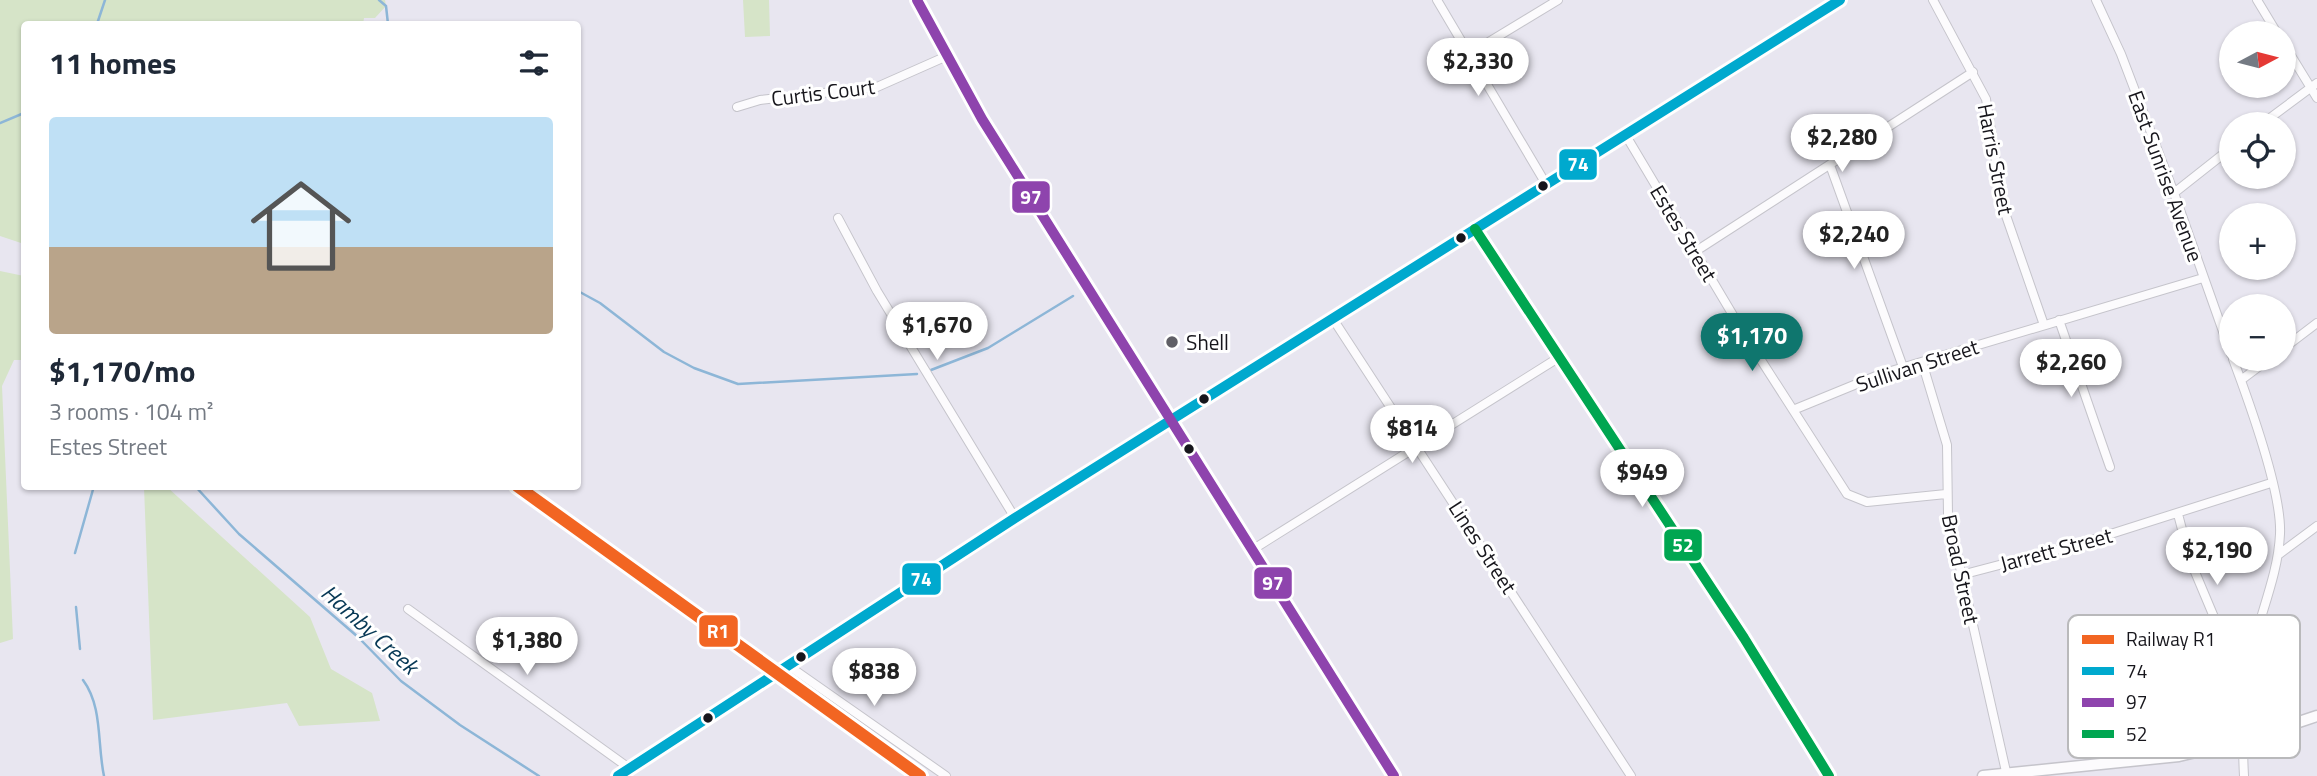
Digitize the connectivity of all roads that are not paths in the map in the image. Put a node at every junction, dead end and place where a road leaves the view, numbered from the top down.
1 (917, 0) edge
2 (1558, 0) edge
3 (1840, 0) edge
4 (1933, 0) edge
5 (2096, 0) edge
6 (2257, 0) edge
7 (1436, 1) edge
8 (2270, 21) edge
9 (1469, 54) junction
10 (947, 56) junction
11 (2296, 60) edge
12 (1973, 72) junction
13 (2314, 85) edge
14 (2317, 98) edge
15 (737, 107) dead end
16 (2278, 112) edge
17 (1625, 134) junction
18 (2219, 157) edge
19 (1830, 165) junction
20 (1546, 184) junction
21 (2174, 192) junction
22 (838, 218) dead end
23 (1475, 229) junction
24 (1696, 251) junction
25 (2203, 278) junction
26 (1332, 319) junction
27 (2059, 320) junction
28 (2219, 321) edge
29 (2317, 323) edge
30 (2044, 325) junction
31 (2296, 339) edge
32 (1558, 358) junction
33 (1922, 362) junction
34 (1903, 367) junction
35 (2238, 371) edge
36 (2253, 371) edge
37 (2241, 380) junction
38 (1793, 410) junction
39 (1173, 419) junction
40 (1416, 445) junction
41 (2110, 467) dead end
42 (2272, 483) junction
43 (1946, 494) junction
44 (2178, 514) junction
45 (1015, 518) junction
46 (2317, 526) edge
47 (1252, 550) junction
48 (2278, 555) junction
49 (1961, 575) junction
50 (408, 608) dead end
51 (2213, 615) edge
52 (2262, 615) edge
53 (786, 664) junction
54 (2317, 716) edge
55 (2300, 722) edge
56 (2152, 758) edge
57 (2243, 758) edge
58 (624, 772) edge
59 (2007, 774) edge
60 (946, 776) edge
61 (1394, 776) edge
62 (1631, 776) edge
63 (1829, 776) edge
64 (1983, 776) edge
65 (2244, 776) edge

1 - 10 street
2 - 9 street
3 - 17 main road
4 - 12 street, Harris Street
5 - 21 street, East Sunrise Avenue
6 - 8 street
7 - 9 street
9 - 20 street
10 - 15 street, Curtis Court
10 - 39 street
11 - 13 street
12 - 19 street
12 - 30 street, Harris Street
13 - 14 street
13 - 16 street
17 - 20 main road
17 - 24 street, Estes Street
18 - 21 street
19 - 24 street
19 - 34 street
20 - 23 main road
21 - 25 street, East Sunrise Avenue
22 - 45 street
23 - 26 main road
23 - 32 street
24 - 38 street, Estes Street
25 - 27 street, Sullivan Street
25 - 28 street, East Sunrise Avenue
26 - 39 main road
26 - 40 street, Lines Street
27 - 30 street, Sullivan Street
27 - 41 street
29 - 31 street
30 - 33 street, Sullivan Street
32 - 40 street
32 - 63 street
33 - 34 street, Sullivan Street
33 - 43 street, Broad Street
34 - 38 street, Sullivan Street
35 - 37 street, East Sunrise Avenue
36 - 37 street
37 - 42 street, East Sunrise Avenue
38 - 43 street, Estes Street
39 - 45 main road
39 - 47 street
40 - 47 street
40 - 62 street, Lines Street
42 - 44 street, Jarrett Street
42 - 48 street, East Sunrise Avenue
43 - 49 street, Broad Street
44 - 49 street, Jarrett Street
44 - 51 street
45 - 53 main road
46 - 48 street
47 - 61 street
48 - 52 street, East Sunrise Avenue
49 - 59 street, Broad Street
50 - 58 street
53 - 58 main road
53 - 60 street
54 - 55 street
56 - 59 street
57 - 65 street, East Sunrise Avenue
59 - 64 street

